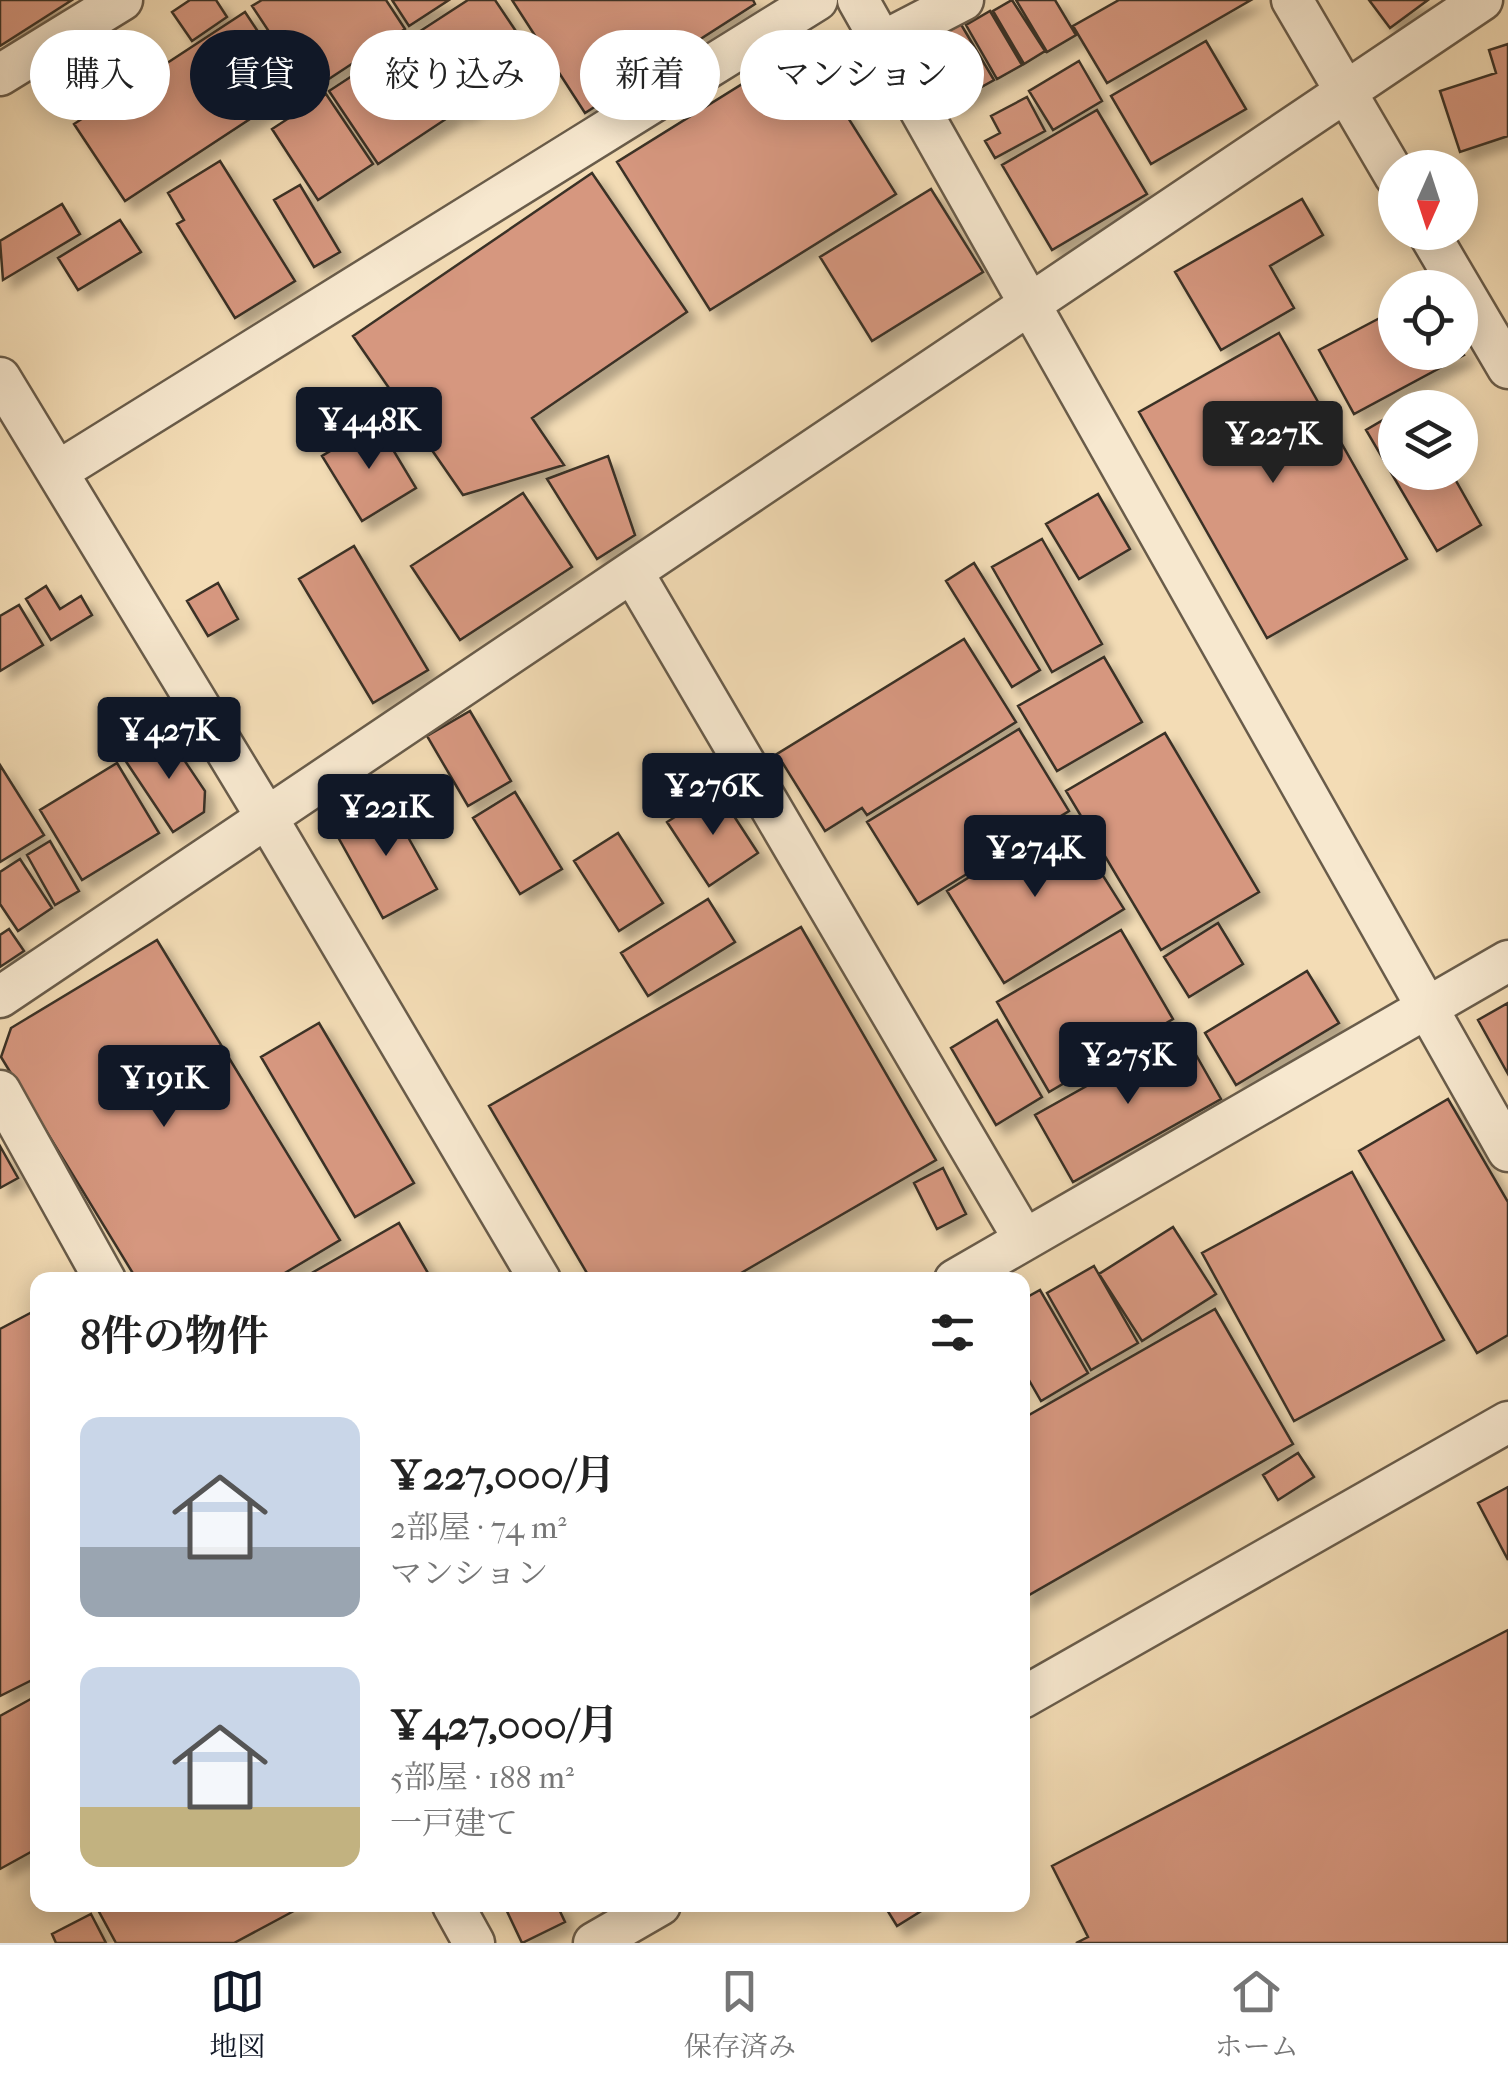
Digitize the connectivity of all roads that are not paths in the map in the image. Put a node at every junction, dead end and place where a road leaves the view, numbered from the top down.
1 (122, 0) edge
2 (817, 0) edge
3 (858, 0) edge
4 (963, 0) edge
5 (1292, 0) edge
6 (1482, 0) edge
7 (875, 30) edge
8 (905, 30) edge
9 (0, 75) edge
10 (1345, 92) junction
11 (926, 120) edge
12 (1380, 150) edge
13 (1439, 250) edge
14 (1031, 304) junction
15 (1508, 368) edge
16 (0, 378) edge
17 (57, 472) junction
18 (633, 573) junction
19 (267, 818) junction
20 (1508, 960) edge
21 (0, 997) edge
22 (1426, 1006) junction
23 (0, 1091) edge
24 (1508, 1150) edge
25 (1024, 1239) junction
26 (101, 1272) edge
27 (535, 1272) edge
28 (968, 1272) edge
29 (1508, 1422) edge
30 (1030, 1693) edge
31 (457, 1912) edge
32 (646, 1912) edge
33 (474, 1943) edge
34 (594, 1943) edge

1 - 9 street
2 - 17 street
3 - 7 street
4 - 8 street
5 - 10 street
6 - 10 street
10 - 12 street
10 - 14 street
11 - 14 street
13 - 15 street
14 - 18 street
14 - 22 street
16 - 17 street
17 - 19 street
18 - 19 street
18 - 25 street
19 - 21 street
19 - 27 street
20 - 22 street
22 - 24 street
22 - 25 street
23 - 26 street
25 - 28 street
29 - 30 street
31 - 33 street
32 - 34 street

